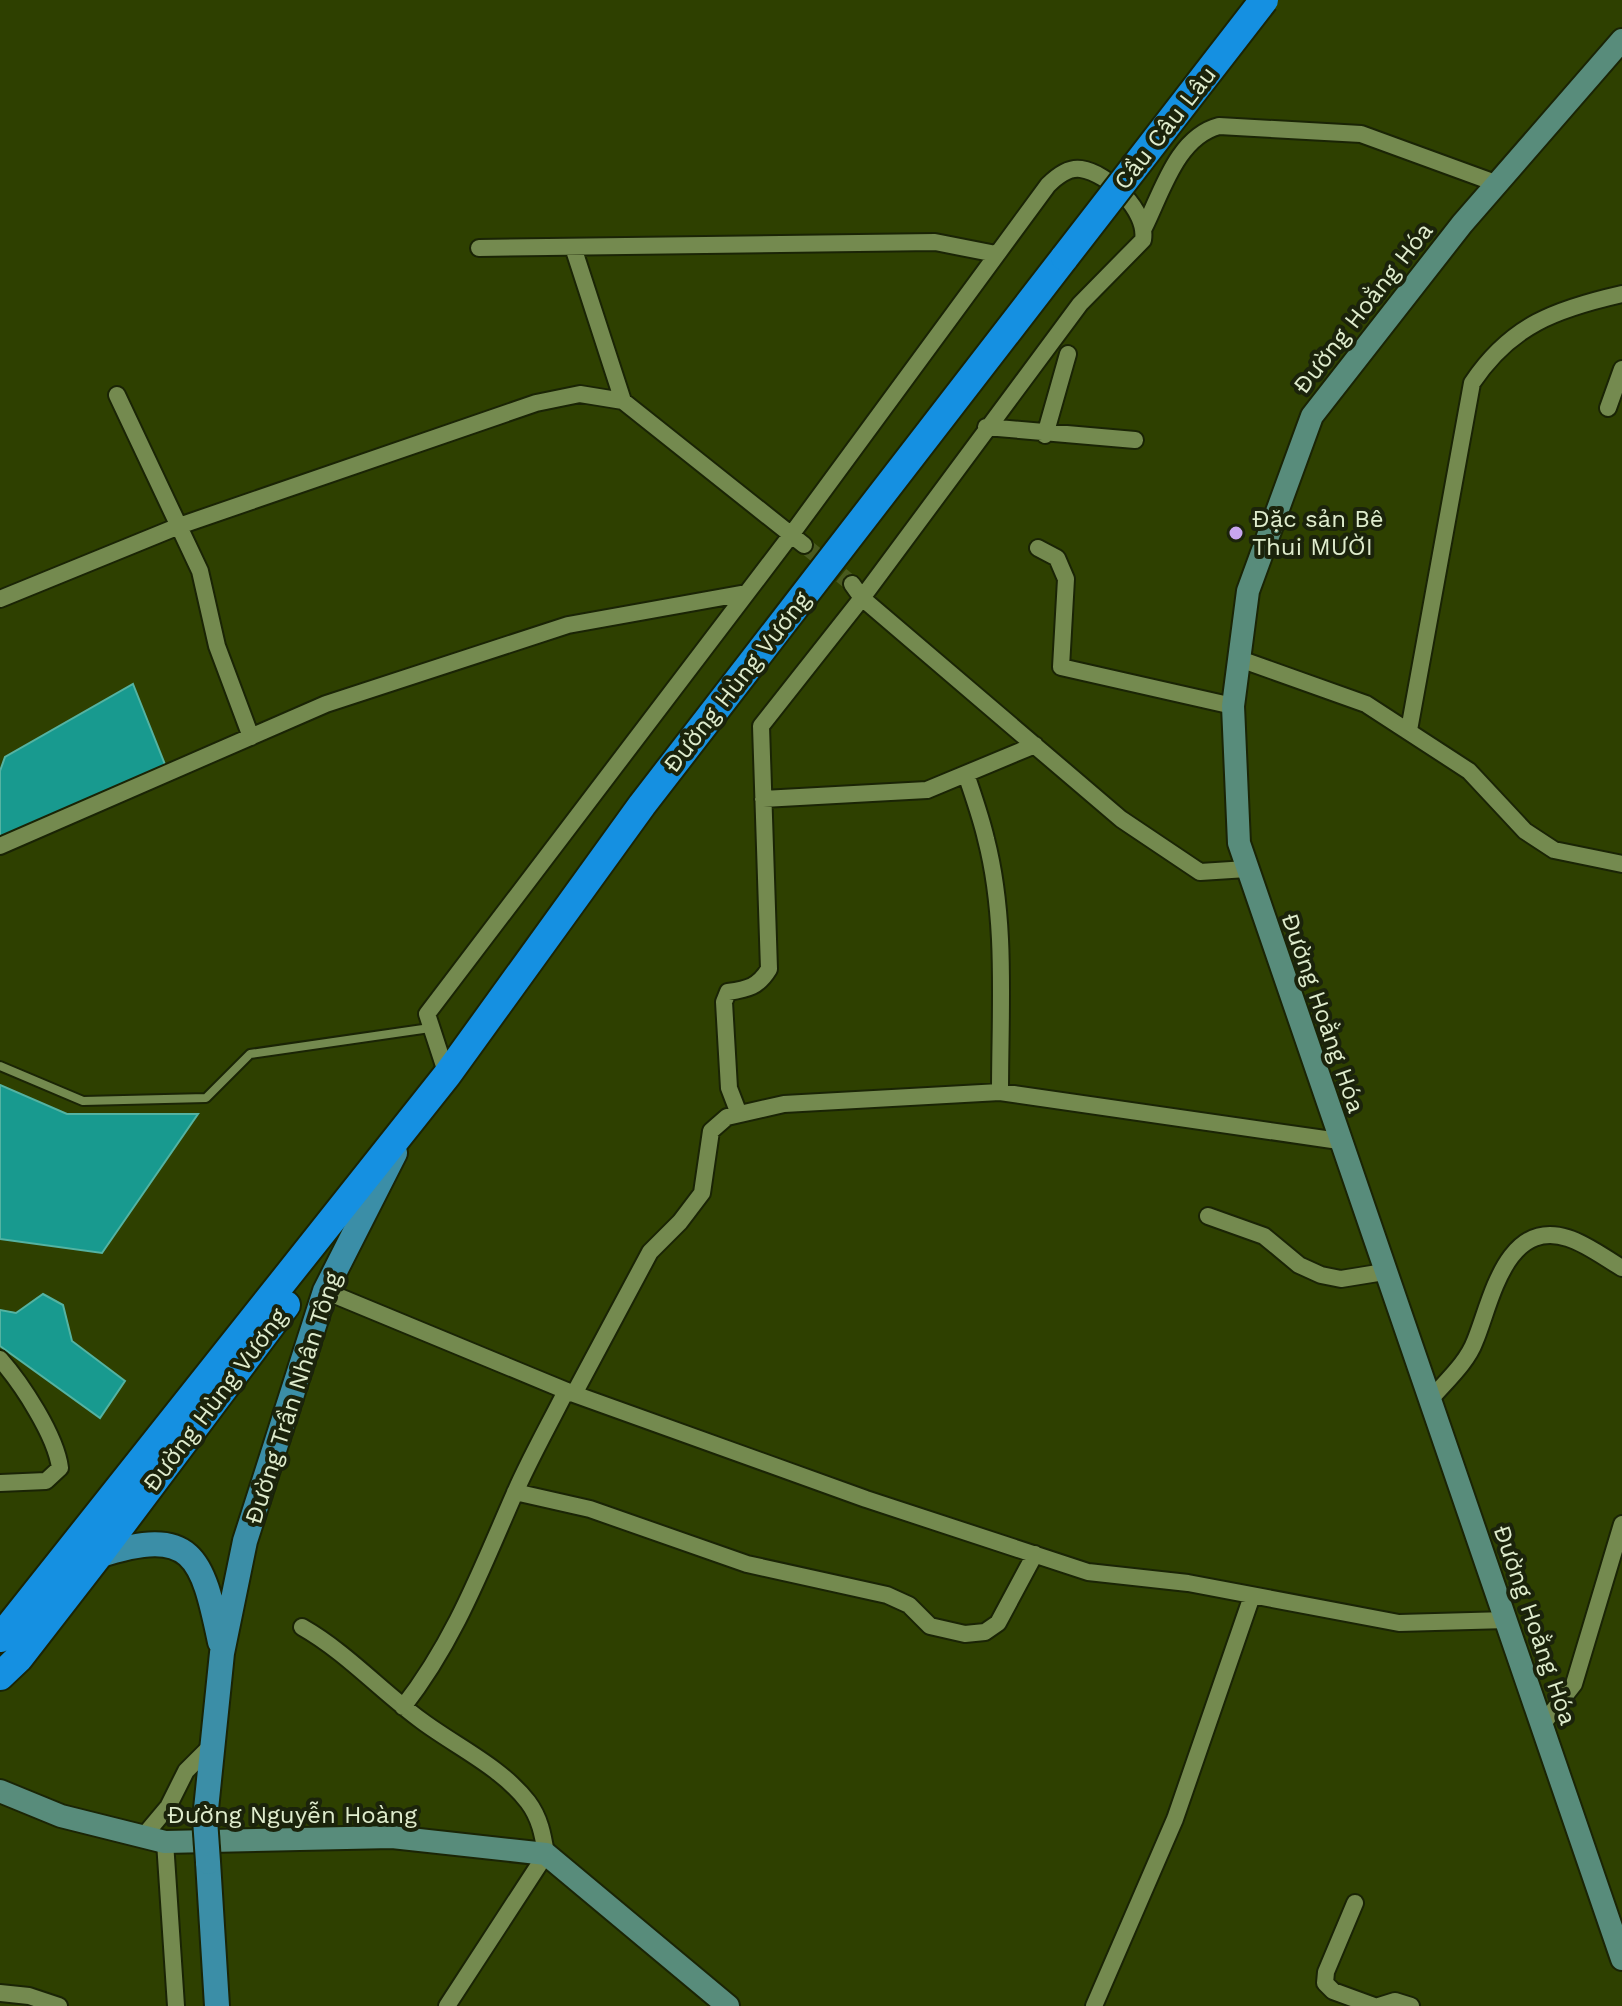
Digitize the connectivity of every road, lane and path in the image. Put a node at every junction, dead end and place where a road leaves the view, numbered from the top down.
1 (1264, 0) edge
2 (1622, 40) edge
3 (1498, 184) junction
4 (1144, 228) junction
5 (573, 247) junction
6 (479, 248) dead end
7 (996, 254) junction
8 (1065, 257) joint
9 (1622, 294) edge
10 (1068, 354) dead end
11 (1622, 369) edge
12 (117, 395) dead end
13 (623, 401) junction
14 (1608, 408) dead end
15 (986, 427) junction
16 (1045, 435) junction
17 (1135, 440) dead end
18 (179, 526) junction
19 (797, 540) junction
20 (1038, 548) dead end
21 (857, 591) junction
22 (746, 593) junction
23 (0, 599) edge
24 (1237, 658) junction
25 (1233, 706) junction
26 (1409, 730) junction
27 (251, 737) junction
28 (1035, 745) junction
29 (966, 774) junction
30 (763, 799) junction
31 (0, 846) edge
32 (1622, 864) edge
33 (1247, 869) junction
34 (430, 1028) junction
35 (0, 1066) edge
36 (447, 1075) junction
37 (1000, 1092) junction
38 (417, 1112) junction
39 (739, 1114) junction
40 (1339, 1141) junction
41 (1208, 1216) dead end
42 (1622, 1268) edge
43 (1384, 1272) junction
44 (325, 1291) junction
45 (0, 1359) edge
46 (570, 1392) junction
47 (1430, 1400) junction
48 (0, 1483) edge
49 (515, 1492) junction
50 (1622, 1524) edge
51 (1035, 1554) junction
52 (98, 1556) junction
53 (1252, 1596) junction
54 (1507, 1620) junction
55 (302, 1627) dead end
56 (0, 1638) edge
57 (222, 1653) junction
58 (0, 1676) edge
59 (403, 1707) junction
60 (1542, 1725) junction
61 (212, 1745) junction
62 (0, 1791) edge
63 (142, 1838) junction
64 (165, 1842) junction
65 (546, 1854) junction
66 (1355, 1903) dead end
67 (1622, 1959) edge
68 (0, 1993) edge
69 (59, 2006) edge
70 (176, 2006) edge
71 (217, 2006) edge
72 (447, 2006) edge
73 (728, 2006) edge
74 (1094, 2006) edge
75 (1377, 2006) edge
76 (1411, 2006) edge

1 - 8 highway, Cầu Câu Lâu, bridge
2 - 3 main road, Đường Hoằng Hóa
3 - 4 street
3 - 24 main road, Đường Hoằng Hóa
4 - 7 street
4 - 15 street
5 - 6 street
5 - 7 street
5 - 13 street
7 - 19 street
8 - 36 highway, Đường Hùng Vương
9 - 26 street
10 - 16 street
11 - 14 street
12 - 18 street
13 - 18 street
13 - 19 street
15 - 16 street
15 - 21 street
16 - 17 street
18 - 23 street
18 - 27 street
19 - 22 street
20 - 25 street
21 - 28 street
21 - 30 street
22 - 27 street
22 - 34 street
24 - 25 main road, Đường Hoằng Hóa
24 - 26 street
25 - 33 main road, Đường Hoằng Hóa
26 - 32 street
27 - 31 street
28 - 29 street
28 - 33 street
29 - 30 street
29 - 37 street
30 - 39 street
33 - 40 main road, Đường Hoằng Hóa
34 - 35 lane
34 - 36 street
36 - 38 highway, Đường Hùng Vương
37 - 39 street
37 - 40 street
38 - 44 main road, Đường Trần Nhân Tông
38 - 52 highway, Đường Hùng Vương
38 - 56 highway, Đường Hùng Vương
39 - 46 street
40 - 43 main road, Đường Hoằng Hóa
41 - 43 street
42 - 47 street
43 - 47 main road, Đường Hoằng Hóa
44 - 46 street
44 - 57 main road, Đường Trần Nhân Tông
45 - 48 street
46 - 49 street
46 - 51 street
47 - 54 main road, Đường Hoằng Hóa
49 - 51 street
49 - 59 street
50 - 60 street
51 - 53 street
52 - 57 main road, Đường Trần Nhân Tông
52 - 58 highway, Đường Hùng Vương
53 - 54 street
53 - 74 street
54 - 60 main road, Đường Hoằng Hóa
55 - 59 street
57 - 61 main road, Đường Trần Nhân Tông
59 - 65 street
60 - 67 main road, Đường Hoằng Hóa
61 - 63 street
61 - 71 main road, Đường Trần Nhân Tông, bridge
62 - 63 main road, Đường Nguyễn Hoàng
63 - 64 main road, Đường Nguyễn Hoàng
64 - 65 main road, Đường Nguyễn Hoàng
64 - 70 street
65 - 72 street
65 - 73 main road
66 - 75 street
68 - 69 street
75 - 76 street

